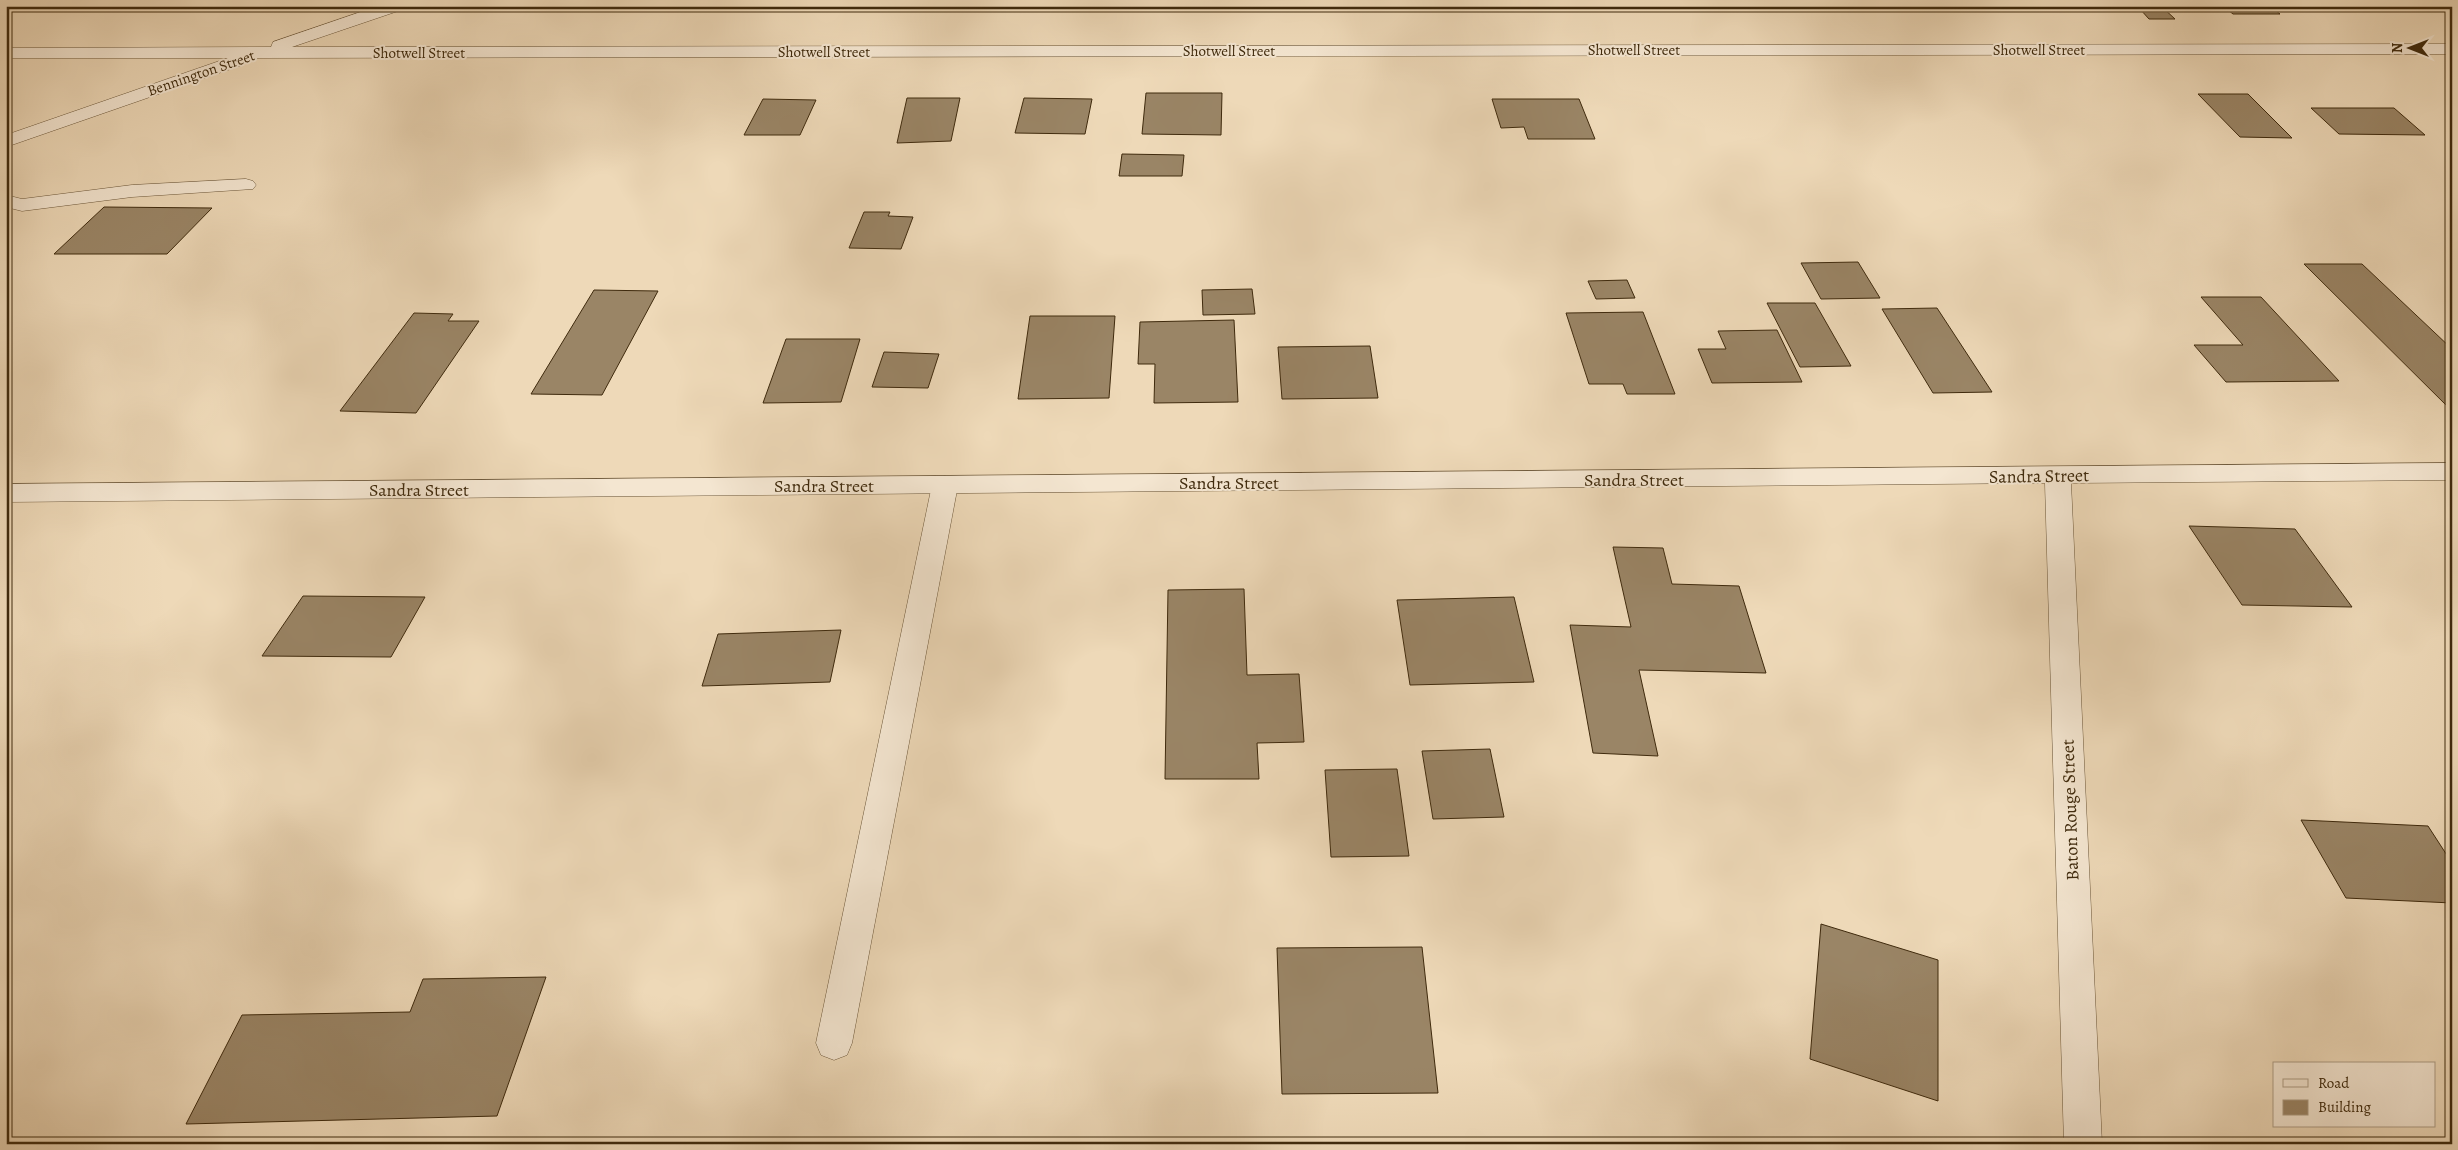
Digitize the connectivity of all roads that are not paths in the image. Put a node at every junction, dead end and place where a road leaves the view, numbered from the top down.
1 (395, 6) edge
2 (2452, 49) edge
3 (6, 53) edge
4 (259, 53) junction
5 (6, 141) edge
6 (246, 185) dead end
7 (6, 201) edge
8 (2452, 472) edge
9 (2058, 476) junction
10 (945, 485) junction
11 (6, 493) edge
12 (834, 1043) dead end
13 (2082, 1144) edge

1 - 4 street, Bennington Street
2 - 4 street, Shotwell Street
3 - 4 street, Shotwell Street
4 - 5 street, Bennington Street
6 - 7 street
8 - 9 street, Sandra Street
9 - 10 street, Sandra Street
9 - 13 street, Baton Rouge Street
10 - 11 street, Sandra Street
10 - 12 street

